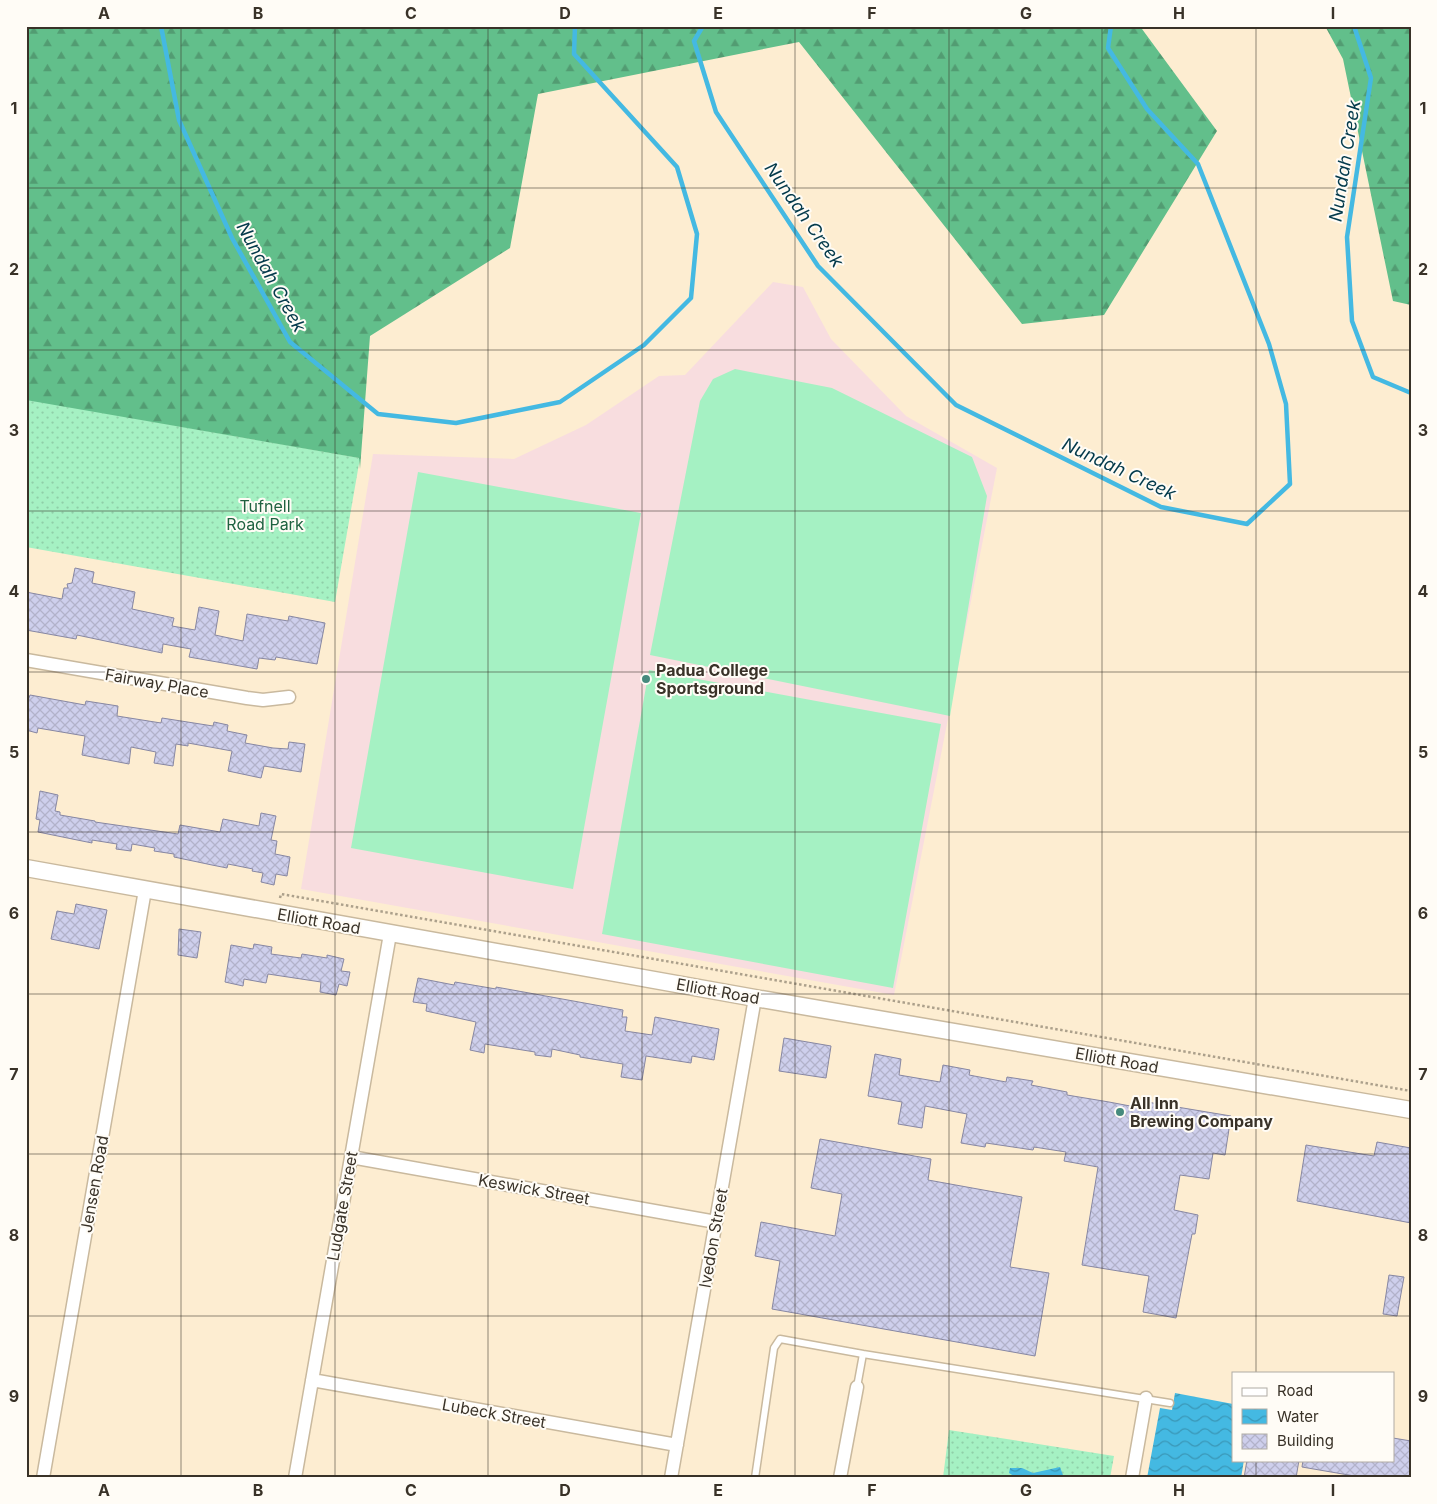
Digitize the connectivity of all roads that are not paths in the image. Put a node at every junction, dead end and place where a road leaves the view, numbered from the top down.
1 (26, 660) edge
2 (289, 697) dead end
3 (26, 868) edge
4 (145, 890) junction
5 (390, 934) junction
6 (755, 998) junction
7 (1411, 1110) edge
8 (351, 1156) junction
9 (716, 1222) junction
10 (863, 1354) junction
11 (312, 1380) junction
12 (857, 1387) joint
13 (1146, 1398) junction
14 (1170, 1403) dead end
15 (677, 1445) junction
16 (43, 1478) edge
17 (295, 1478) edge
18 (672, 1478) edge
19 (755, 1478) edge
20 (840, 1478) edge
21 (1132, 1478) edge

1 - 2 street, Fairway Place
3 - 4 street, Elliott Road
4 - 5 street, Elliott Road
4 - 16 street, Jensen Road
5 - 6 street, Elliott Road
5 - 8 street, Ludgate Street
6 - 7 street, Elliott Road
6 - 9 street, Ivedon Street
8 - 9 street, Keswick Street
8 - 11 street, Ludgate Street
9 - 15 street, Ivedon Street
10 - 12 lane
10 - 13 lane
10 - 19 lane
11 - 15 street, Lubeck Street
11 - 17 street, Ludgate Street
12 - 20 street
13 - 14 lane
13 - 21 street
15 - 18 street, Ivedon Street

